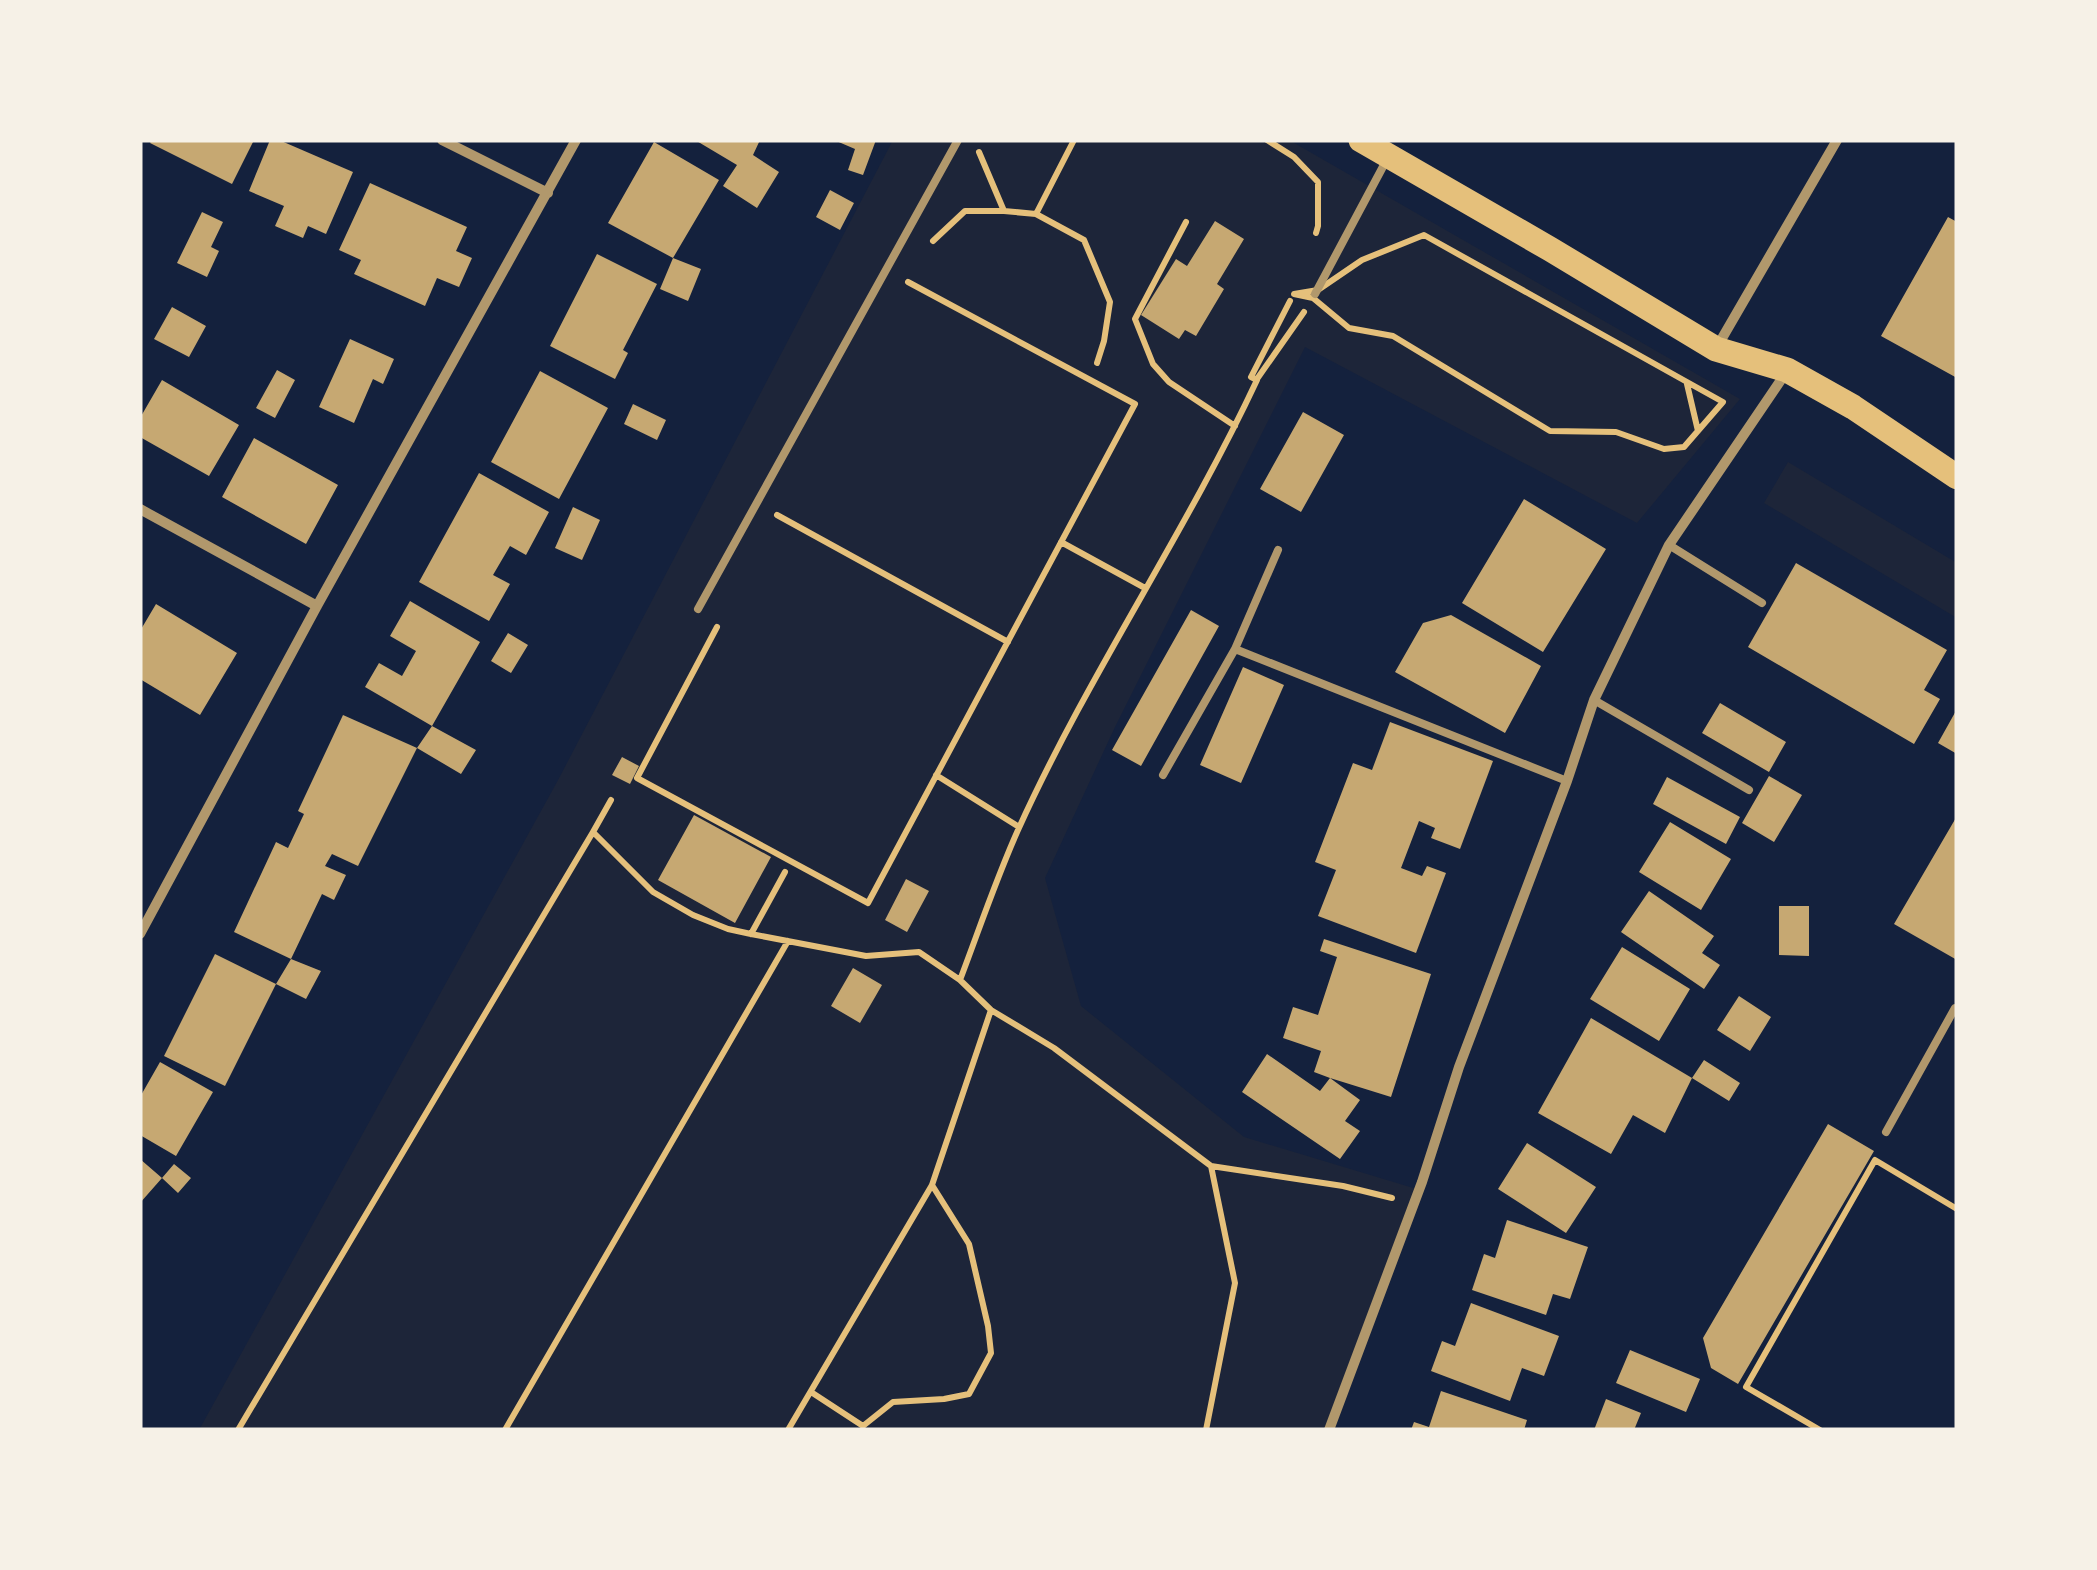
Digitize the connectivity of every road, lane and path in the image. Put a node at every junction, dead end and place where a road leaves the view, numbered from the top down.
1 (442, 140) edge
2 (576, 140) edge
3 (958, 140) edge
4 (982, 140) edge
5 (1074, 140) edge
6 (1267, 140) edge
7 (1360, 140) edge
8 (1837, 140) edge
9 (1388, 157) junction
10 (548, 193) junction
11 (1004, 210) junction
12 (1036, 214) junction
13 (1186, 222) dead end
14 (1313, 242) dead end
15 (924, 250) dead end
16 (1302, 275) dead end
17 (904, 280) dead end
18 (1294, 294) junction
19 (1316, 294) junction
20 (1716, 349) junction
21 (1097, 363) dead end
22 (1787, 370) junction
23 (1257, 380) junction
24 (1686, 382) junction
25 (1235, 426) junction
26 (1698, 432) junction
27 (1957, 477) edge
28 (786, 499) dead end
29 (140, 508) edge
30 (1062, 542) junction
31 (1669, 545) junction
32 (1278, 550) dead end
33 (1145, 588) junction
34 (1762, 603) dead end
35 (317, 606) junction
36 (698, 609) dead end
37 (721, 621) dead end
38 (1008, 642) junction
39 (1235, 649) junction
40 (1594, 700) junction
41 (936, 775) junction
42 (1163, 775) dead end
43 (1567, 781) junction
44 (1748, 790) dead end
45 (611, 800) dead end
46 (1019, 826) junction
47 (593, 832) junction
48 (785, 872) dead end
49 (140, 934) edge
50 (751, 934) junction
51 (788, 941) junction
52 (960, 980) junction
53 (1957, 1008) edge
54 (991, 1010) junction
55 (1886, 1132) dead end
56 (1210, 1166) junction
57 (932, 1185) junction
58 (1414, 1203) junction
59 (1957, 1210) edge
60 (810, 1392) junction
61 (238, 1430) edge
62 (504, 1430) edge
63 (788, 1430) edge
64 (1206, 1430) edge
65 (1329, 1430) edge
66 (1820, 1430) edge

1 - 10 street
2 - 10 street
3 - 36 lane
4 - 11 path
5 - 12 path
6 - 14 path
7 - 9 main road
8 - 20 street
9 - 19 lane
9 - 20 main road
10 - 35 street
11 - 12 path
11 - 15 path
12 - 21 path
13 - 25 path
16 - 18 path
17 - 30 path
18 - 19 path
18 - 23 path
19 - 23 path
19 - 24 path
19 - 26 path
20 - 22 main road
22 - 27 main road
22 - 31 street
23 - 25 path
24 - 26 path
24 - 26 path
25 - 33 path
28 - 38 path
29 - 35 street
30 - 33 path
30 - 38 path
31 - 34 lane
31 - 40 street
32 - 39 lane
33 - 46 path
35 - 49 street
37 - 41 path
38 - 41 path
39 - 42 lane
39 - 43 lane
40 - 43 street
40 - 44 lane
41 - 46 path
43 - 58 street
45 - 47 path
46 - 52 path
47 - 50 path
47 - 61 path
48 - 50 path
50 - 51 path
51 - 52 path
51 - 62 path
52 - 54 path
53 - 55 lane
54 - 56 path
54 - 57 path
56 - 58 path
56 - 64 path
57 - 60 path
57 - 60 path
58 - 65 street
59 - 66 path
60 - 63 path

